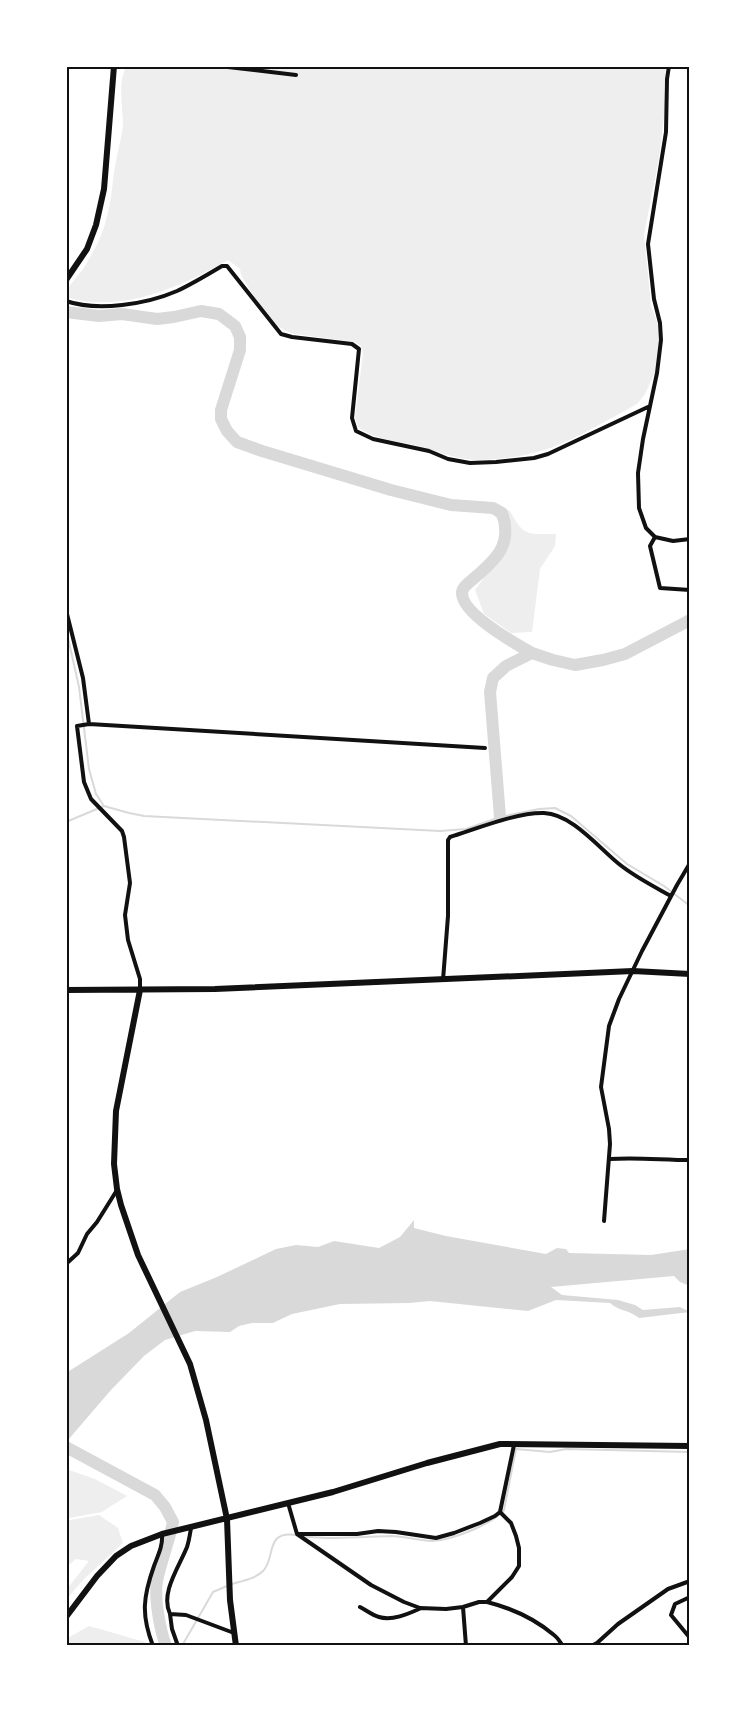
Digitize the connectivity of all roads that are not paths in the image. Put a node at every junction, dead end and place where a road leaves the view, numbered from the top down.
1 (114, 66) edge
2 (219, 66) edge
3 (669, 66) edge
4 (296, 75) dead end
5 (66, 280) edge
6 (66, 301) edge
7 (650, 406) junction
8 (655, 537) junction
9 (690, 538) edge
10 (690, 590) edge
11 (66, 610) edge
12 (89, 724) junction
13 (485, 748) dead end
14 (690, 863) edge
15 (671, 896) junction
16 (633, 971) junction
17 (690, 974) edge
18 (443, 980) junction
19 (66, 990) edge
20 (140, 990) junction
21 (610, 1159) junction
22 (690, 1160) edge
23 (117, 1189) junction
24 (604, 1221) dead end
25 (66, 1264) edge
26 (514, 1445) junction
27 (690, 1446) edge
28 (288, 1503) junction
29 (500, 1512) junction
30 (227, 1519) junction
31 (191, 1528) junction
32 (162, 1534) junction
33 (297, 1534) junction
34 (690, 1581) edge
35 (690, 1597) edge
36 (487, 1602) junction
37 (360, 1607) dead end
38 (463, 1607) junction
39 (420, 1608) junction
40 (170, 1614) junction
41 (66, 1617) edge
42 (235, 1633) junction
43 (690, 1638) edge
44 (153, 1646) edge
45 (178, 1646) edge
46 (236, 1646) edge
47 (466, 1646) edge
48 (563, 1646) edge
49 (591, 1646) edge

1 - 5 main road
2 - 4 street
3 - 7 street
6 - 7 street
7 - 8 street
8 - 9 street
8 - 10 street
11 - 12 street
12 - 13 street
12 - 20 street
14 - 15 street
15 - 16 street
15 - 18 street
16 - 17 main road
16 - 18 main road
16 - 21 street
18 - 20 main road
19 - 20 main road
20 - 23 main road
21 - 22 street
21 - 24 street
23 - 25 street
23 - 30 main road
26 - 27 main road
26 - 28 main road
26 - 29 street
28 - 30 main road
28 - 33 street
29 - 33 street
29 - 36 street
30 - 31 main road
30 - 42 main road
31 - 32 main road
31 - 40 street
32 - 41 main road
32 - 44 street
33 - 39 street
34 - 49 street
35 - 43 street
36 - 38 street
36 - 48 street
37 - 39 street
38 - 39 street
38 - 47 street
40 - 42 street
40 - 45 street
42 - 46 main road

